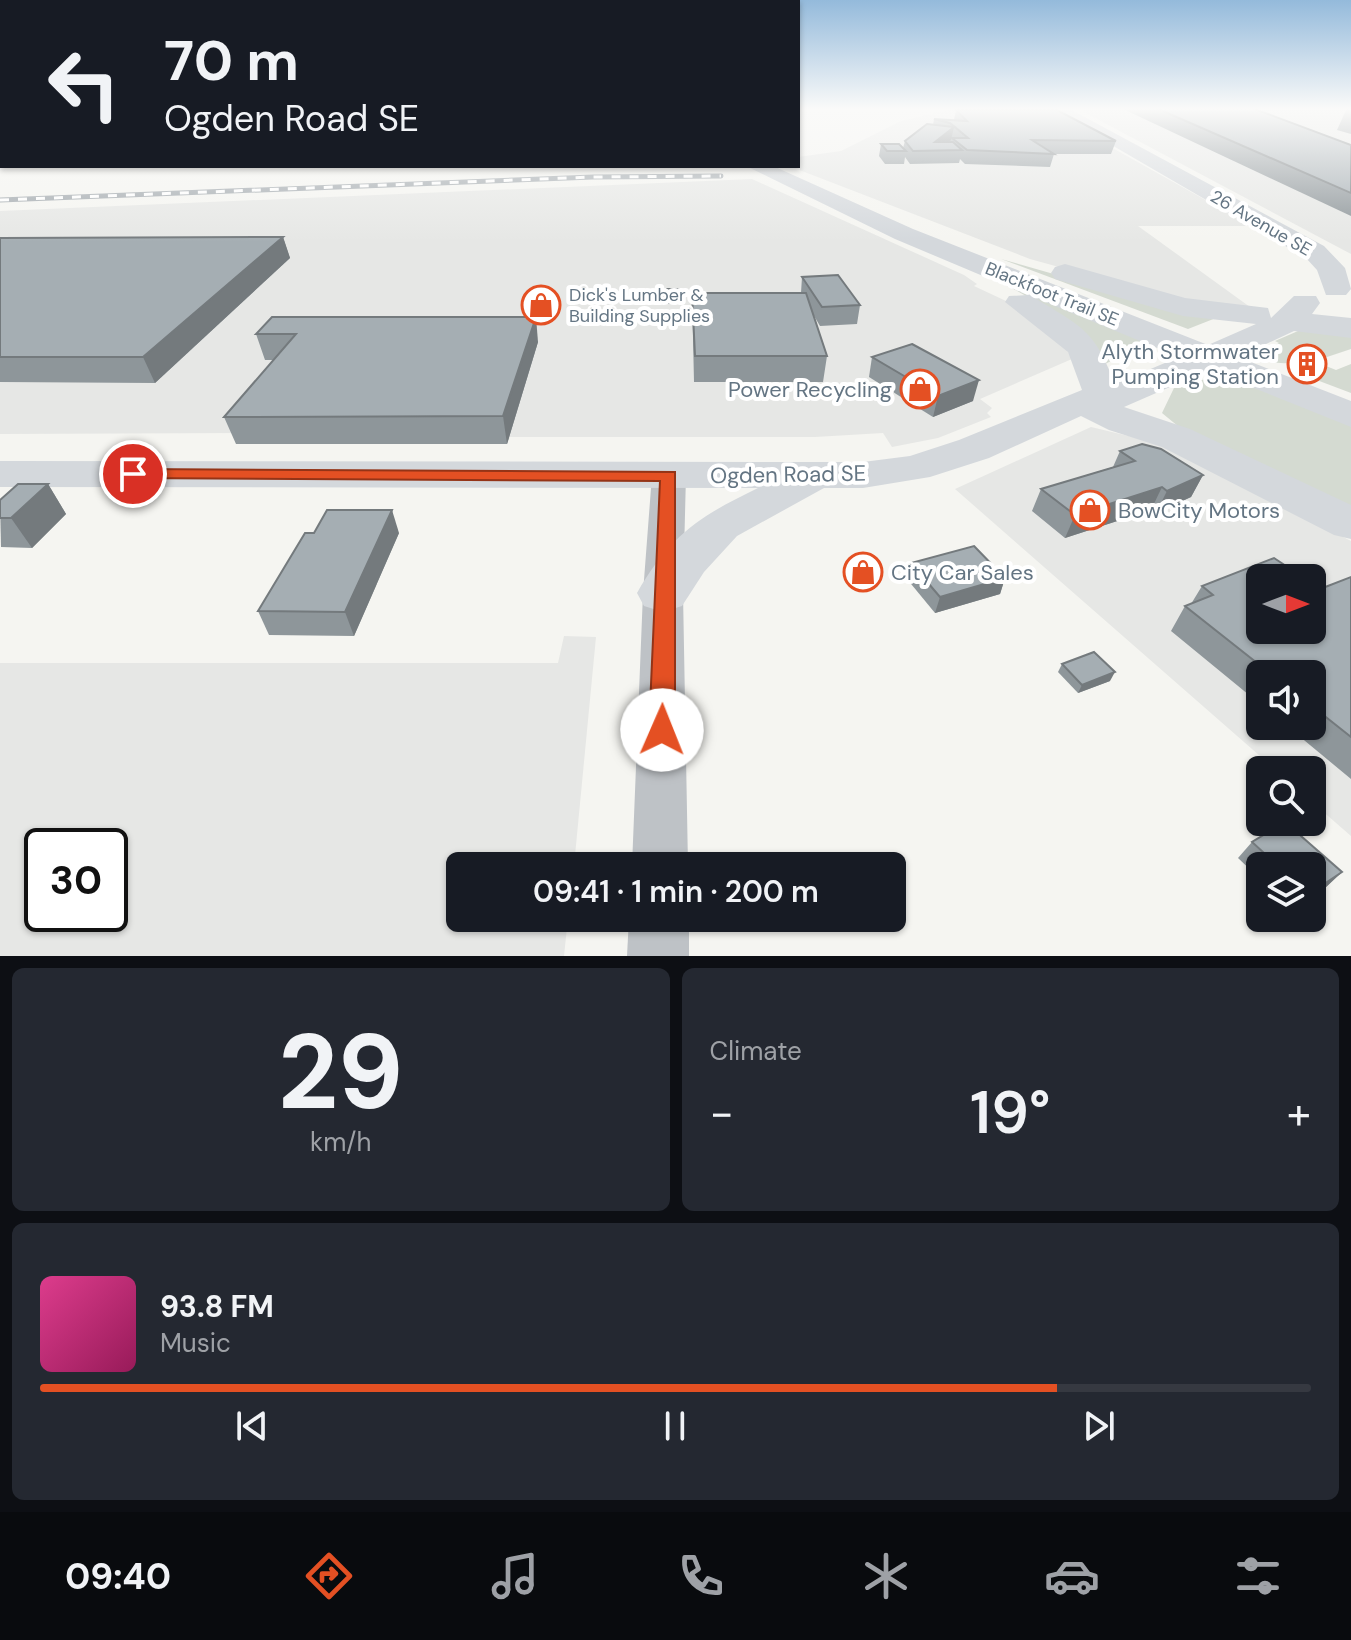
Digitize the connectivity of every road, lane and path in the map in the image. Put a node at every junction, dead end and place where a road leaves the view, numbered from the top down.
1 (1141, 153) edge
2 (761, 168) edge
3 (778, 168) edge
4 (911, 232) junction
5 (1315, 252) junction
6 (1351, 260) edge
7 (1346, 292) edge
8 (1351, 318) edge
9 (1262, 323) junction
10 (1351, 328) edge
11 (1171, 362) junction
12 (1136, 389) junction
13 (1089, 393) junction
14 (1351, 400) edge
15 (1351, 415) edge
16 (1176, 438) junction
17 (0, 474) edge
18 (669, 475) junction
19 (822, 475) junction
20 (1351, 524) edge
21 (663, 593) junction
22 (660, 852) edge
23 (659, 932) edge
24 (658, 956) edge

1 - 5 main road, 26 Avenue SE
2 - 4 main road, Blackfoot Trail SE
3 - 4 main road, Blackfoot Trail SE
4 - 9 main road
4 - 13 main road
4 - 14 main road, Blackfoot Trail SE
4 - 15 main road, Blackfoot Trail SE
5 - 6 main road
5 - 7 main road, 26 Avenue SE
7 - 9 main road, 26 Avenue SE
8 - 9 main road
9 - 10 main road
9 - 11 main road, Ogden Road SE
11 - 12 main road, Ogden Road SE
11 - 13 main road, Ogden Road SE
12 - 13 main road, Ogden Road SE
12 - 16 main road
13 - 16 main road
13 - 19 main road, Ogden Road SE
16 - 20 main road
17 - 18 main road, Ogden Road SE
18 - 19 main road, Ogden Road SE
18 - 21 street
19 - 21 main road
21 - 22 street
23 - 24 street

